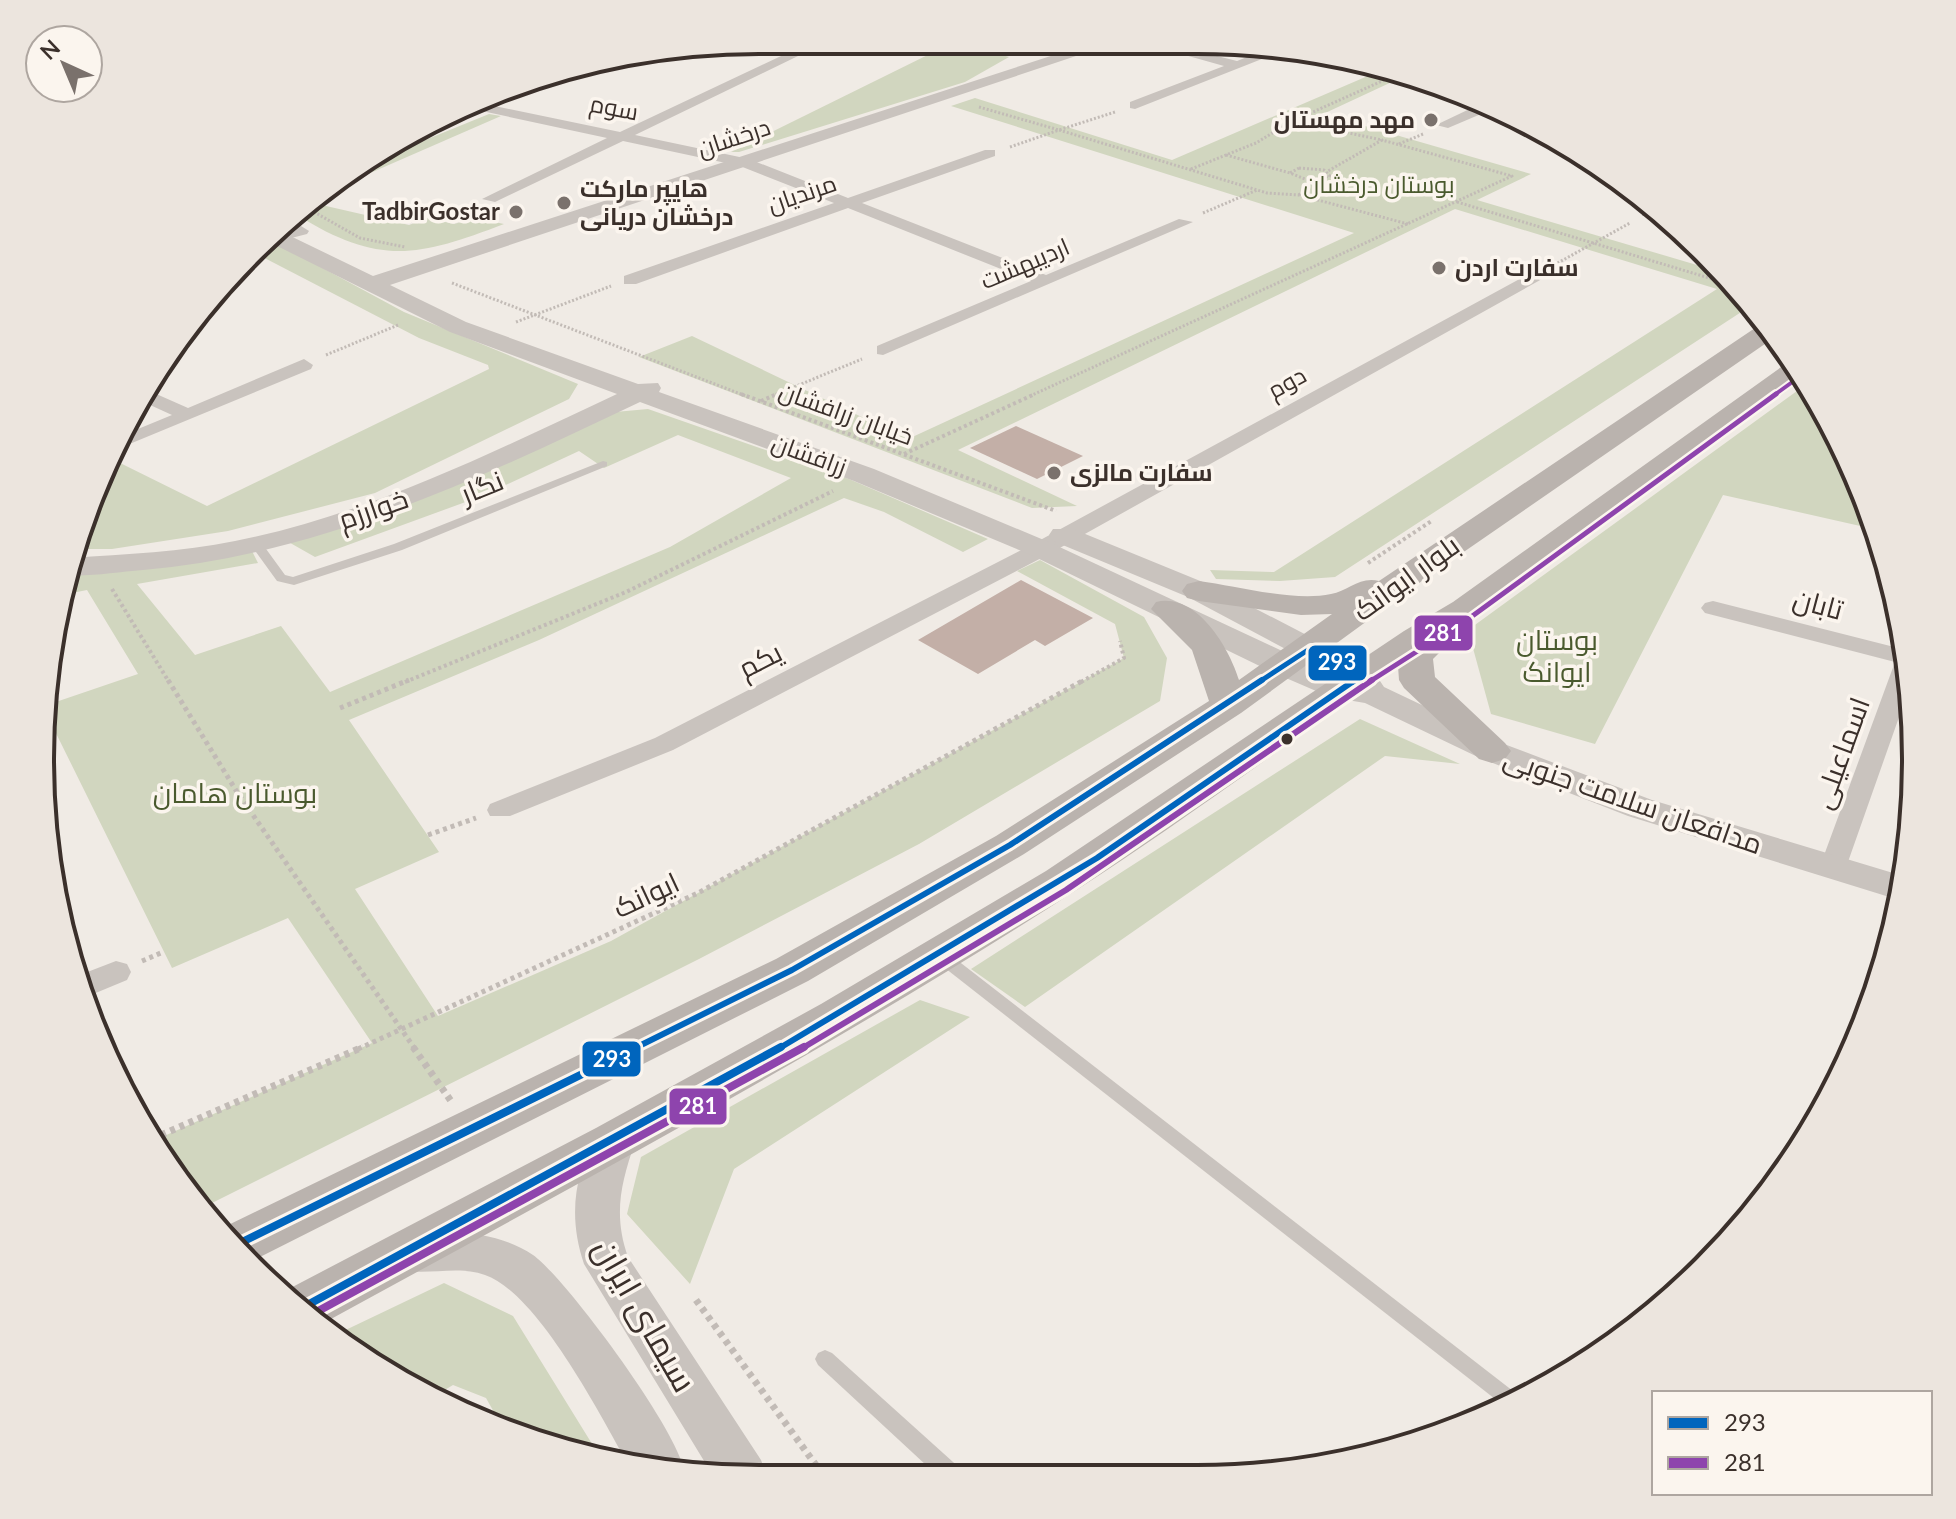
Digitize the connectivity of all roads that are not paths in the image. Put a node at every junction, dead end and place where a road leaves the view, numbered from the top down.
1 (796, 54) edge
2 (1074, 54) edge
3 (1193, 54) edge
4 (1257, 57) edge
5 (1237, 65) junction
6 (1135, 105) road end
7 (488, 109) edge
8 (1474, 112) edge
9 (1443, 125) dead end
10 (625, 136) junction
11 (990, 153) road end
12 (744, 162) junction
13 (490, 199) dead end
14 (846, 204) junction
15 (1185, 222) road end
16 (290, 233) edge
17 (1536, 275) road end
18 (630, 280) road end
19 (381, 281) junction
20 (1046, 281) junction
21 (1760, 335) edge
22 (883, 350) road end
23 (304, 365) road end
24 (1787, 374) edge
25 (649, 388) junction
26 (154, 400) edge
27 (188, 415) junction
28 (131, 439) edge
29 (603, 464) dead end
30 (884, 464) junction
31 (1052, 542) junction
32 (257, 545) junction
33 (81, 566) edge
34 (1414, 571) junction
35 (1199, 591) junction
36 (1713, 608) dead end
37 (1168, 609) junction
38 (1465, 609) junction
39 (1894, 654) edge
40 (1297, 656) junction
41 (1358, 687) junction
42 (1898, 687) edge
43 (1228, 705) junction
44 (1492, 751) junction
45 (500, 810) road end
46 (1833, 869) junction
47 (1890, 885) edge
48 (939, 954) junction
49 (116, 972) dead end
50 (90, 983) edge
51 (613, 1142) junction
52 (244, 1241) edge
53 (394, 1257) junction
54 (310, 1303) edge
55 (825, 1359) dead end
56 (1504, 1394) edge
57 (651, 1456) edge
58 (735, 1464) edge
59 (941, 1465) edge

1 - 10 street
2 - 12 street, درخشان
3 - 5 street
4 - 5 street
5 - 6 street
7 - 10 street, سوم
8 - 9 street
10 - 12 street, سوم
10 - 13 street
11 - 14 street, مرنديان
12 - 14 street, سوم
12 - 19 street, درخشان
14 - 18 street, مرنديان
14 - 20 street, سوم
15 - 20 street, اردیبهشت
16 - 19 street, زرافشان
17 - 31 street, دوم
19 - 25 street, زرافشان
19 - 25 street, زرافشان
20 - 22 street, اردیبهشت
21 - 34 main road, بلوار ایوانک
23 - 27 street
24 - 38 main road, بلوار ایوانک
25 - 30 street, زرافشان
25 - 30 street, زرافشان
25 - 32 street, خوارزم
26 - 27 street
27 - 28 street
29 - 32 lane, نگار
30 - 31 street, زرافشان
31 - 35 street, زرافشان
31 - 37 street, زرافشان
31 - 45 street, یکم
32 - 33 street, خوارزم
34 - 35 main road
34 - 40 main road, بلوار ایوانک
35 - 40 street, زرافشان
36 - 39 street, تابان
37 - 40 street, زرافشان
37 - 43 main road
38 - 41 main road, بلوار ایوانک
38 - 44 main road
40 - 41 street, مدافعان سلامت جنوبی
40 - 43 main road, بلوار ایوانک
41 - 44 street, مدافعان سلامت جنوبی
41 - 48 main road, بلوار ایوانک
42 - 46 street, اسماعیلی
43 - 52 main road, بلوار ایوانک
44 - 46 street, مدافعان سلامت جنوبی
46 - 47 street, مدافعان سلامت جنوبی
48 - 51 main road, بلوار ایوانک
48 - 56 lane
49 - 50 street
51 - 53 main road, بلوار ایوانک
51 - 58 street, سیمای ایران
53 - 54 main road, بلوار ایوانک
53 - 57 street
55 - 59 lane

